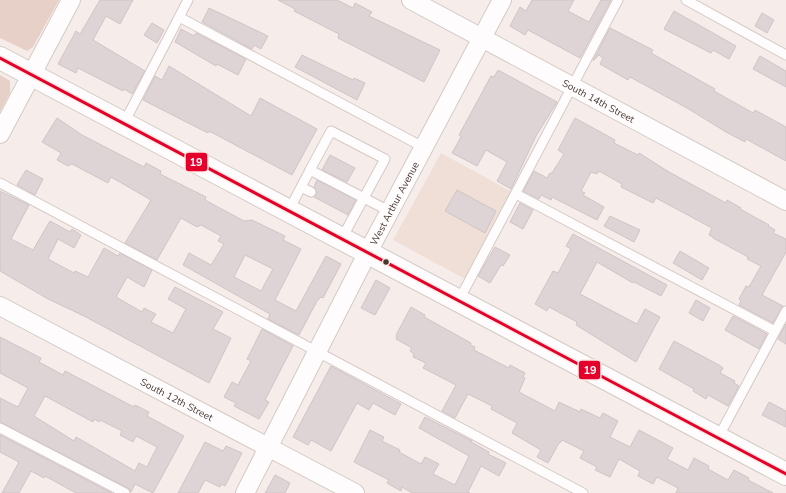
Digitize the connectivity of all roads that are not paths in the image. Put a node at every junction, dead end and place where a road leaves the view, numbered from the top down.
1 (71, 0) edge
2 (188, 0) edge
3 (411, 0) edge
4 (502, 0) edge
5 (618, 0) edge
6 (686, 0) edge
7 (179, 17) junction
8 (482, 38) junction
9 (786, 54) edge
10 (0, 58) edge
11 (31, 74) junction
12 (573, 86) junction
13 (124, 123) junction
14 (0, 134) edge
15 (423, 148) junction
16 (310, 170) junction
17 (0, 183) edge
18 (301, 186) junction
19 (311, 192) dead end
20 (516, 194) junction
21 (364, 198) junction
22 (786, 201) edge
23 (289, 210) junction
24 (389, 211) junction
25 (342, 238) junction
26 (368, 252) junction
27 (459, 300) junction
28 (0, 306) edge
29 (786, 311) edge
30 (775, 331) junction
31 (317, 352) junction
32 (0, 428) edge
33 (718, 438) junction
34 (268, 448) junction
35 (786, 474) edge
36 (124, 493) edge
37 (245, 493) edge
38 (354, 493) edge
39 (583, 493) edge

1 - 11 street
2 - 7 lane
3 - 8 street, South 14th Street
4 - 8 street, West Arthur Avenue
5 - 12 lane
6 - 9 lane
7 - 13 lane
7 - 15 lane
8 - 12 street, South 14th Street
8 - 15 street, West Arthur Avenue
10 - 11 street
11 - 13 street
11 - 14 street
12 - 20 lane
12 - 22 street, South 14th Street
13 - 23 street
15 - 24 street, West Arthur Avenue
16 - 18 lane
16 - 21 lane
16 - 21 lane
17 - 31 lane
18 - 19 lane
18 - 23 lane
20 - 27 lane
20 - 30 lane
21 - 24 lane
21 - 25 lane
23 - 25 street
24 - 26 street, West Arthur Avenue
25 - 26 street
26 - 27 street
26 - 31 street, West Arthur Avenue
27 - 33 street
28 - 34 street, South 12th Street
29 - 30 lane
30 - 33 lane
31 - 34 street, West Arthur Avenue
31 - 39 lane
32 - 36 lane
33 - 35 street
34 - 37 street, West Arthur Avenue
34 - 38 street, South 12th Street

